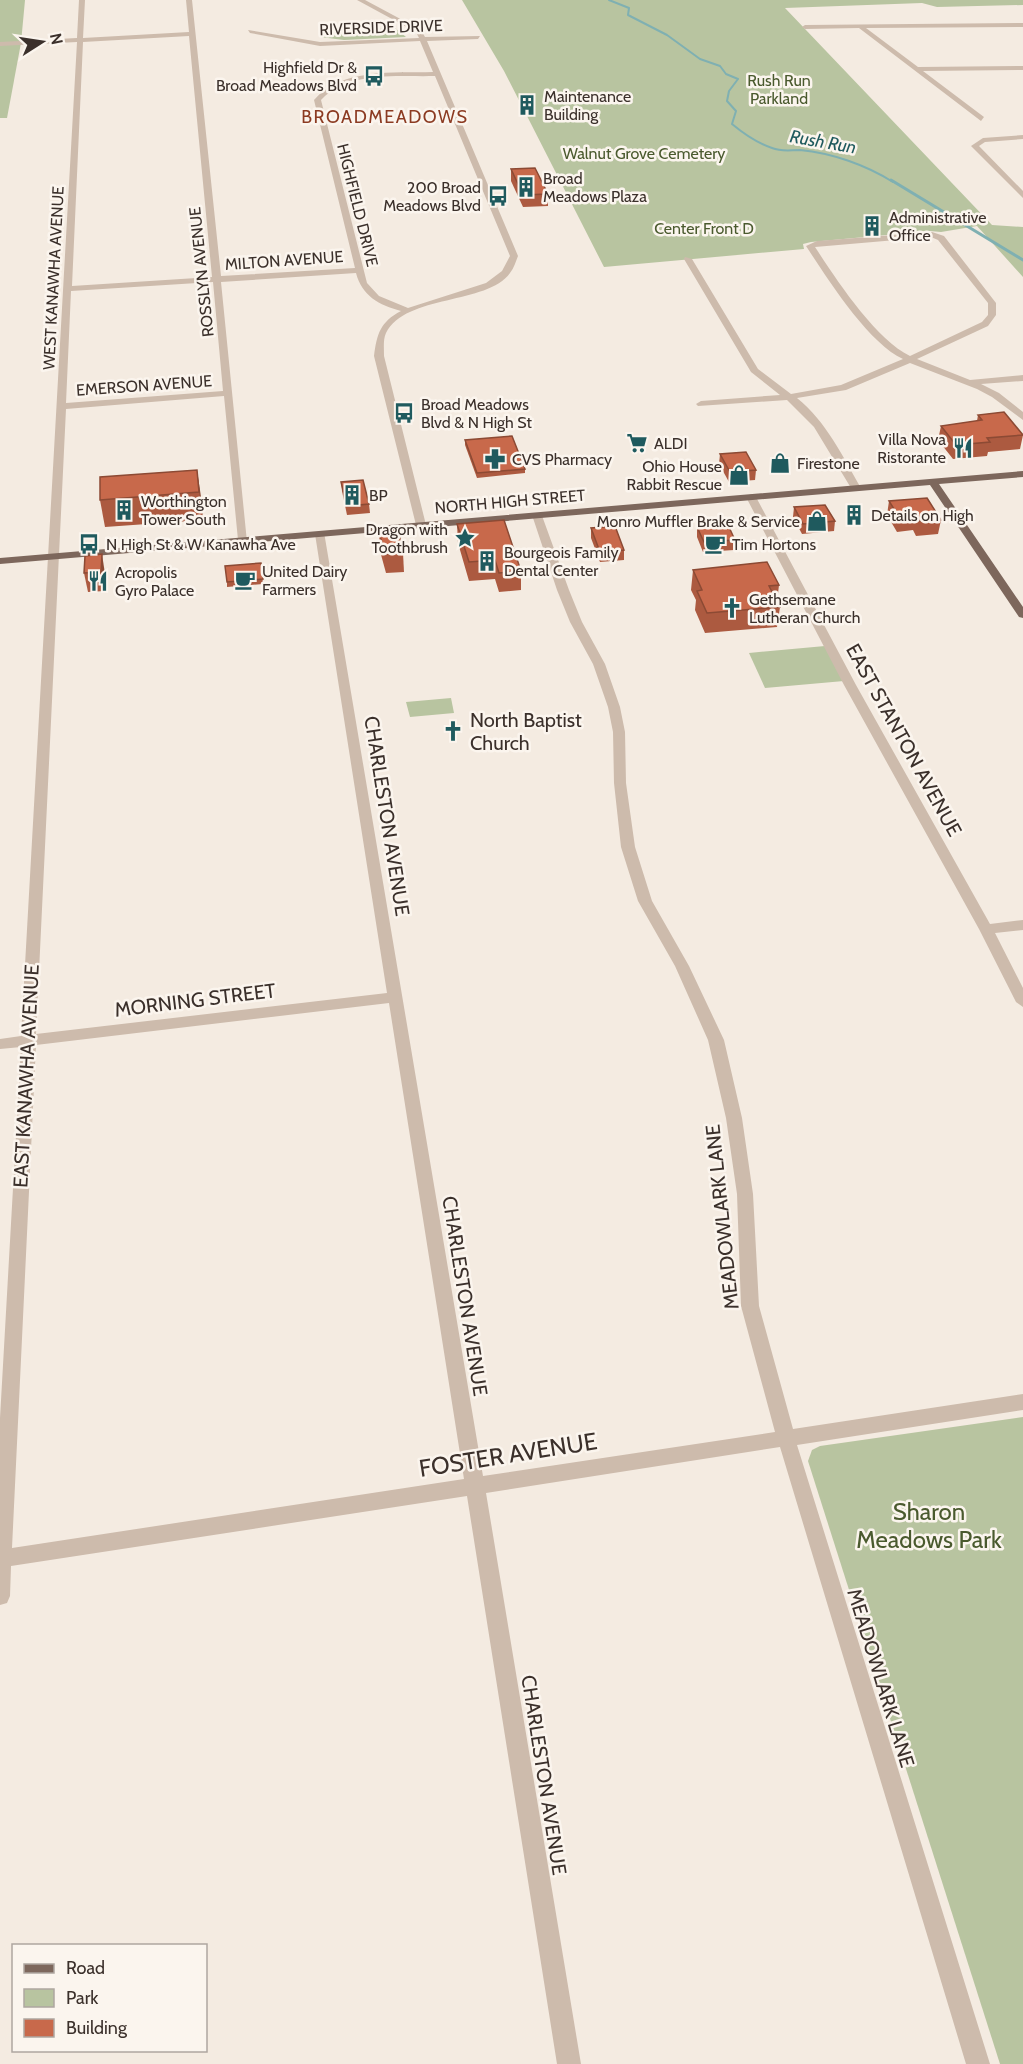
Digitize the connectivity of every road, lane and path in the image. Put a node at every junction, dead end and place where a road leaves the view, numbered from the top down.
1 (82, 0) edge
2 (189, 0) edge
3 (360, 0) edge
4 (1023, 25) edge
5 (805, 27) dead end
6 (862, 28) junction
7 (250, 31) dead end
8 (193, 34) junction
9 (478, 37) dead end
10 (423, 39) junction
11 (80, 40) junction
12 (0, 44) edge
13 (1023, 68) edge
14 (914, 69) junction
15 (437, 74) junction
16 (981, 119) dead end
17 (1023, 137) edge
18 (1023, 196) edge
19 (688, 260) dead end
20 (359, 270) junction
21 (217, 279) junction
22 (67, 289) junction
23 (407, 310) junction
24 (911, 360) junction
25 (1023, 378) edge
26 (972, 382) junction
27 (229, 393) junction
28 (788, 397) junction
29 (701, 404) dead end
30 (61, 406) junction
31 (1023, 417) edge
32 (1023, 474) edge
33 (932, 482) junction
34 (856, 488) junction
35 (751, 497) junction
36 (537, 515) junction
37 (421, 525) junction
38 (320, 534) junction
39 (243, 540) junction
40 (53, 557) junction
41 (0, 561) edge
42 (1023, 615) edge
43 (1023, 925) edge
44 (986, 929) junction
45 (395, 997) junction
46 (1023, 1002) edge
47 (28, 1041) junction
48 (0, 1044) edge
49 (1023, 1402) edge
50 (786, 1438) junction
51 (475, 1486) junction
52 (1, 1558) edge
53 (0, 1596) edge
54 (569, 2064) edge
55 (978, 2064) edge

1 - 11 street, WEST KANAWHA AVENUE
2 - 8 street, ROSSLYN AVENUE
3 - 10 street
4 - 6 street
5 - 6 street
6 - 14 street
7 - 10 street, RIVERSIDE DRIVE
8 - 11 street
8 - 21 street, ROSSLYN AVENUE
9 - 10 street, RIVERSIDE DRIVE
10 - 15 street
11 - 12 street
11 - 22 street, WEST KANAWHA AVENUE
13 - 14 street
14 - 16 street
15 - 20 street, HIGHFIELD DRIVE
15 - 23 street
17 - 18 street
19 - 28 street
20 - 21 street, MILTON AVENUE
20 - 23 street, HIGHFIELD DRIVE
21 - 22 street, MILTON AVENUE
21 - 27 street, ROSSLYN AVENUE
22 - 30 street, WEST KANAWHA AVENUE
23 - 37 street
24 - 24 street
24 - 26 street
24 - 28 street
25 - 26 street
26 - 31 street
27 - 30 street, EMERSON AVENUE
27 - 39 street, ROSSLYN AVENUE
28 - 29 street
28 - 34 street
30 - 40 street, WEST KANAWHA AVENUE
32 - 33 main road, NORTH HIGH STREET
33 - 34 main road, NORTH HIGH STREET
33 - 42 main road
34 - 35 main road, NORTH HIGH STREET
35 - 36 main road, NORTH HIGH STREET
35 - 44 street, EAST STANTON AVENUE
36 - 37 main road, NORTH HIGH STREET
36 - 50 street, MEADOWLARK LANE
37 - 38 main road, NORTH HIGH STREET
38 - 39 main road, NORTH HIGH STREET
38 - 45 street, CHARLESTON AVENUE
39 - 40 main road, NORTH HIGH STREET
40 - 41 main road, NORTH HIGH STREET
40 - 47 street, EAST KANAWHA AVENUE
43 - 44 street
44 - 46 street, EAST STANTON AVENUE
45 - 47 street, MORNING STREET
45 - 51 street, CHARLESTON AVENUE
47 - 48 street, MORNING STREET
47 - 52 street, EAST KANAWHA AVENUE
49 - 50 street, FOSTER AVENUE
50 - 51 street, FOSTER AVENUE
50 - 55 street, MEADOWLARK LANE
51 - 52 street, FOSTER AVENUE
51 - 54 street, CHARLESTON AVENUE
52 - 53 street, EAST KANAWHA AVENUE

